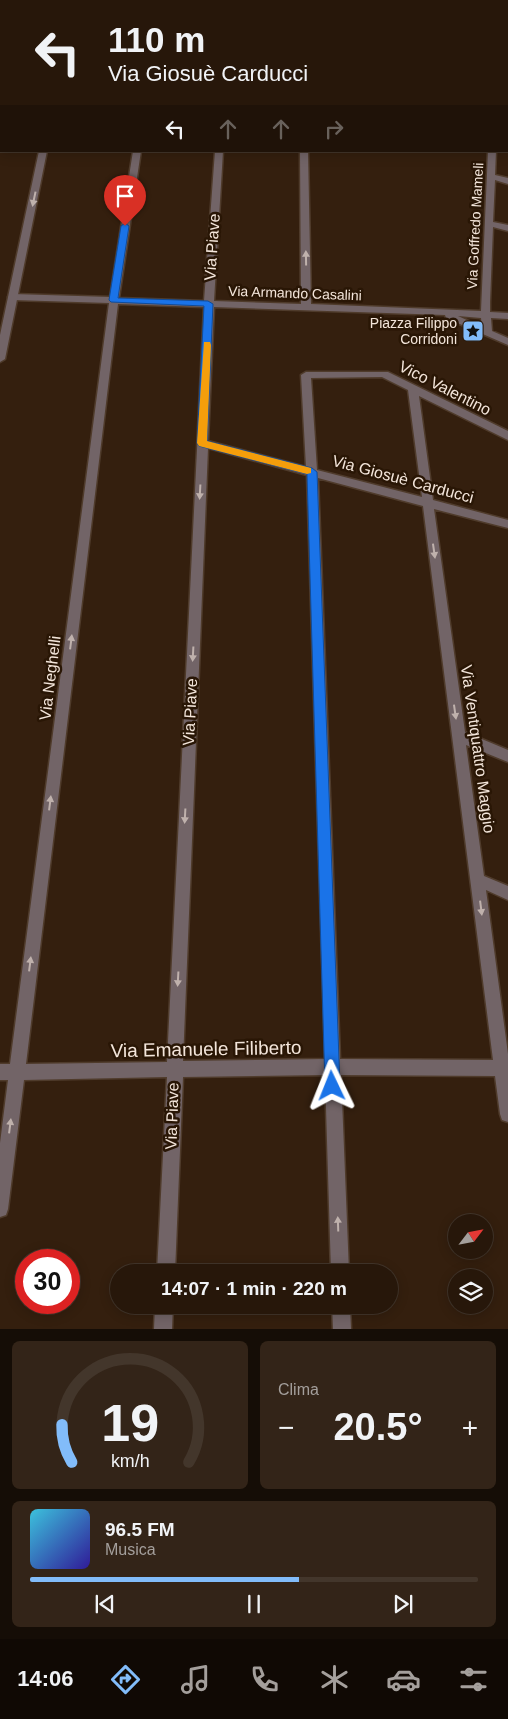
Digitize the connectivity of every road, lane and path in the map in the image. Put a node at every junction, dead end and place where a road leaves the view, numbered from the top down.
1 (43, 152) edge
2 (137, 152) edge
3 (219, 152) edge
4 (304, 152) edge
5 (492, 152) edge
6 (491, 177) junction
7 (508, 181) edge
8 (490, 224) junction
9 (508, 228) edge
10 (0, 296) edge
11 (13, 297) junction
12 (114, 300) junction
13 (208, 304) junction
14 (306, 307) junction
15 (440, 312) junction
16 (486, 315) junction
17 (508, 316) edge
18 (487, 332) junction
19 (508, 342) edge
20 (0, 359) edge
21 (413, 389) junction
22 (508, 436) edge
23 (202, 443) junction
24 (312, 472) junction
25 (427, 503) junction
26 (508, 524) edge
27 (459, 736) junction
28 (508, 756) edge
29 (478, 880) junction
30 (508, 893) edge
31 (501, 1013) edge
32 (332, 1067) junction
33 (174, 1068) junction
34 (502, 1068) junction
35 (0, 1072) edge
36 (16, 1072) junction
37 (508, 1114) edge
38 (0, 1209) edge
39 (166, 1264) edge
40 (340, 1264) edge
41 (164, 1314) edge
42 (341, 1314) edge
43 (163, 1329) edge
44 (342, 1329) edge

1 -> 11 street
2 - 12 street, Via Neghelli
3 - 13 street, Via Piave
14 -> 4 street
5 - 6 street, Via Goffredo Mameli
6 - 7 street
6 - 8 street, Via Goffredo Mameli
8 - 9 street
8 - 16 street, Via Goffredo Mameli
10 - 11 street, Via Armando Casalini
11 - 12 street, Via Armando Casalini
11 - 20 street
12 - 13 street, Via Armando Casalini
36 -> 12 street, Via Neghelli
13 - 14 street, Via Armando Casalini
13 - 23 street, Via Piave
14 - 15 street, Via Armando Casalini
15 - 16 street, Via Armando Casalini
15 - 18 street
16 - 17 street, Via Armando Casalini
16 - 18 street, Via Goffredo Mameli
18 - 19 street
21 - 22 street, Vico Valentino
21 - 24 street, Vico Valentino
21 - 25 street, Via Ventiquattro Maggio
23 - 24 street, Via Giosuè Carducci
23 -> 33 street, Via Piave
24 - 25 street, Via Giosuè Carducci
24 - 32 street
25 - 26 street, Via Giosuè Carducci
25 -> 27 street, Via Ventiquattro Maggio
27 - 28 street
27 - 29 street, Via Ventiquattro Maggio
29 - 30 street
29 -> 31 street, Via Ventiquattro Maggio
31 - 34 street, Via Ventiquattro Maggio
32 - 33 street, Via Emanuele Filiberto
32 - 34 street, Via Emanuele Filiberto
40 -> 32 street
33 - 36 street, Via Emanuele Filiberto
33 - 39 street, Via Piave
34 - 37 street, Via Ventiquattro Maggio
35 - 36 street, Via Emanuele Filiberto
38 -> 36 street, Via Neghelli
41 - 43 street
42 - 44 street

